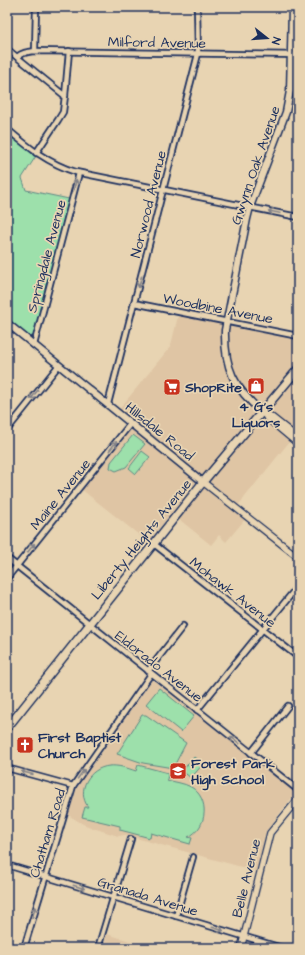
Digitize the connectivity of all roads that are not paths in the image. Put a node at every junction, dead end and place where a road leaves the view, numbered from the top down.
1 (36, 7) edge
2 (197, 7) edge
3 (292, 7) edge
4 (7, 49) edge
5 (35, 51) junction
6 (70, 51) junction
7 (198, 54) junction
8 (291, 55) junction
9 (298, 55) edge
10 (17, 57) junction
11 (66, 96) junction
12 (7, 129) edge
13 (36, 152) junction
14 (79, 173) junction
15 (163, 190) junction
16 (250, 207) junction
17 (298, 217) edge
18 (134, 303) junction
19 (226, 321) junction
20 (7, 323) edge
21 (298, 336) edge
22 (34, 345) junction
23 (59, 365) junction
24 (298, 369) edge
25 (108, 404) junction
26 (262, 412) junction
27 (131, 423) junction
28 (7, 430) edge
29 (298, 438) edge
30 (298, 444) edge
31 (203, 482) junction
32 (154, 544) junction
33 (298, 557) edge
34 (7, 558) edge
35 (17, 566) junction
36 (7, 578) edge
37 (298, 586) edge
38 (89, 625) junction
39 (183, 626) dead end
40 (263, 629) junction
41 (298, 658) edge
42 (150, 672) junction
43 (288, 706) dead end
44 (197, 710) junction
45 (7, 728) edge
46 (251, 753) junction
47 (7, 768) edge
48 (73, 786) junction
49 (298, 790) edge
50 (298, 799) edge
51 (131, 839) dead end
52 (193, 857) dead end
53 (7, 865) edge
54 (45, 876) junction
55 (113, 897) junction
56 (176, 916) junction
57 (244, 936) junction
58 (24, 948) edge
59 (98, 948) edge
60 (241, 948) edge
61 (282, 948) edge

1 - 5 street
2 - 7 street, Norwood Avenue
3 - 8 main road, Gwynn Oak Avenue
4 - 10 street
5 - 6 street, Milford Avenue
5 - 10 street, Milford Avenue
6 - 7 street, Milford Avenue
6 - 11 street
7 - 8 street, Milford Avenue
7 - 15 street, Norwood Avenue
8 - 9 street, Milford Avenue
8 - 16 main road, Gwynn Oak Avenue
10 - 11 street
11 - 13 street
12 - 13 street
13 - 14 street
14 - 15 street
22 -> 14 street, Springdale Avenue
15 - 16 street
15 -> 18 street, Norwood Avenue
17 -> 16 street
16 - 19 main road, Gwynn Oak Avenue
18 - 19 street, Woodbine Avenue
18 - 25 street, Norwood Avenue
19 - 21 street, Woodbine Avenue
19 - 26 main road, Gwynn Oak Avenue
20 - 22 main road, Hillsdale Road
22 - 23 main road, Hillsdale Road
23 - 25 main road, Hillsdale Road
23 -> 28 street
24 - 26 main road, Liberty Heights Avenue
25 - 27 main road, Hillsdale Road
26 - 29 street, Gwynn Oak Avenue
26 - 30 street, Gwynn Oak Avenue
26 - 31 main road, Liberty Heights Avenue
27 - 31 main road, Hillsdale Road
35 -> 27 street, Maine Avenue
31 - 32 main road, Liberty Heights Avenue
31 - 33 street, Hillsdale Road
32 - 38 main road, Liberty Heights Avenue
32 - 40 street, Mohawk Avenue
34 - 35 street, Eldorado Avenue
35 - 36 street, Maine Avenue
35 - 38 street, Eldorado Avenue
37 - 40 street
38 - 42 street, Eldorado Avenue
38 - 45 main road, Liberty Heights Avenue
39 - 42 street, Chatham Road
40 - 41 street, Mohawk Avenue
40 - 44 street
42 - 44 street, Eldorado Avenue
48 -> 42 street, Chatham Road
43 - 46 street
46 -> 44 street, Eldorado Avenue
46 - 49 street, Eldorado Avenue
48 -> 47 street
48 - 54 street, Chatham Road
50 - 57 street, Belle Avenue
51 - 55 street
52 - 56 street
53 - 54 street, Granada Avenue
54 -> 55 street, Granada Avenue
58 -> 54 street, Chatham Road
55 - 56 street, Granada Avenue
55 - 59 street
56 -> 57 street, Granada Avenue
57 - 60 street, Belle Avenue
57 - 61 street, Granada Avenue

